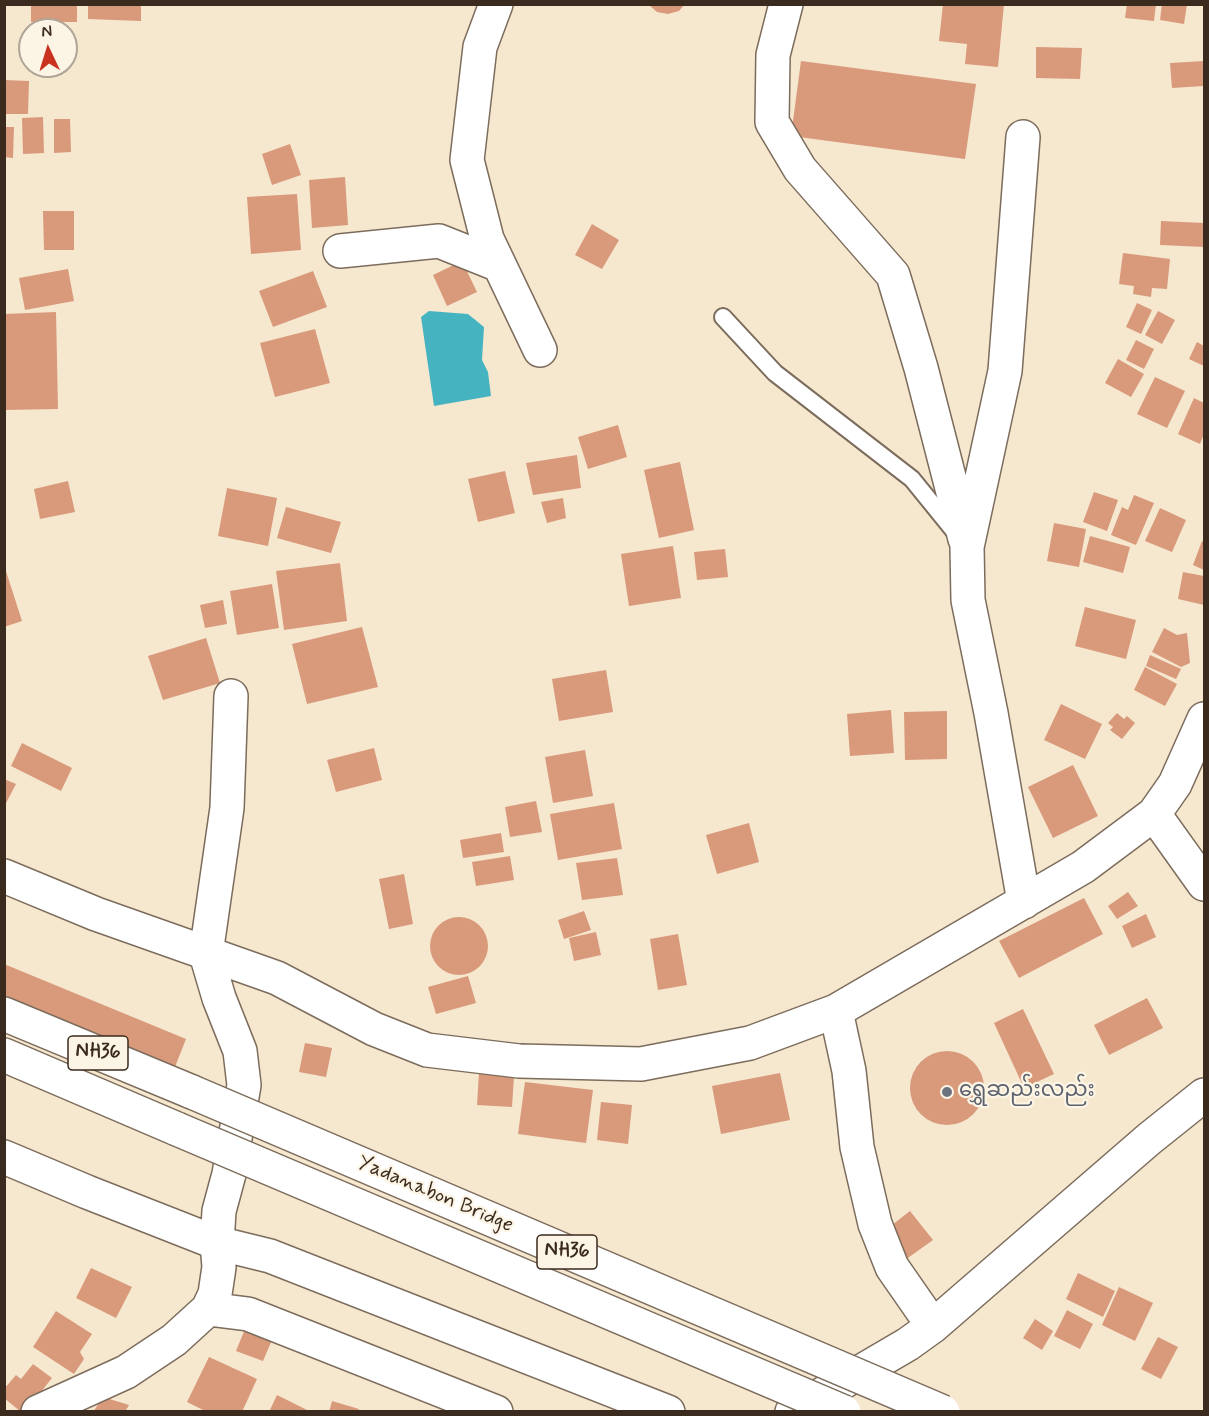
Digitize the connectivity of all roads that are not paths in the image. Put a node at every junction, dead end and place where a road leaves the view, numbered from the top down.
1 (496, 4) edge
2 (786, 4) edge
3 (1023, 136) dead end
4 (340, 250) dead end
5 (499, 265) junction
6 (723, 317) dead end
7 (540, 350) dead end
8 (967, 547) junction
9 (231, 696) dead end
10 (1204, 719) edge
11 (1154, 814) junction
12 (4, 876) edge
13 (1204, 884) edge
14 (1024, 902) junction
15 (206, 954) junction
16 (836, 1011) junction
17 (4, 1014) edge
18 (4, 1055) edge
19 (1204, 1095) edge
20 (4, 1157) edge
21 (217, 1243) junction
22 (208, 1308) junction
23 (933, 1326) junction
24 (38, 1412) edge
25 (496, 1412) edge
26 (668, 1412) edge
27 (792, 1412) edge
28 (844, 1412) edge
29 (943, 1412) edge

1 - 5 main road
2 - 8 main road
3 - 8 main road
4 - 5 main road
5 - 7 main road
6 - 8 lane
8 - 14 main road
9 - 15 main road
10 - 11 main road
11 - 13 main road
11 - 14 main road
12 - 15 main road
14 - 16 main road
15 - 16 main road
15 - 21 main road
16 - 23 main road
17 - 29 main road, Yadanabon Bridge / NH36, bridge
18 - 28 main road, Yadanabon Bridge / NH36, bridge
19 - 23 main road
20 - 21 main road
21 - 22 main road
21 - 26 main road
22 - 24 main road
22 - 25 main road
23 - 27 main road

